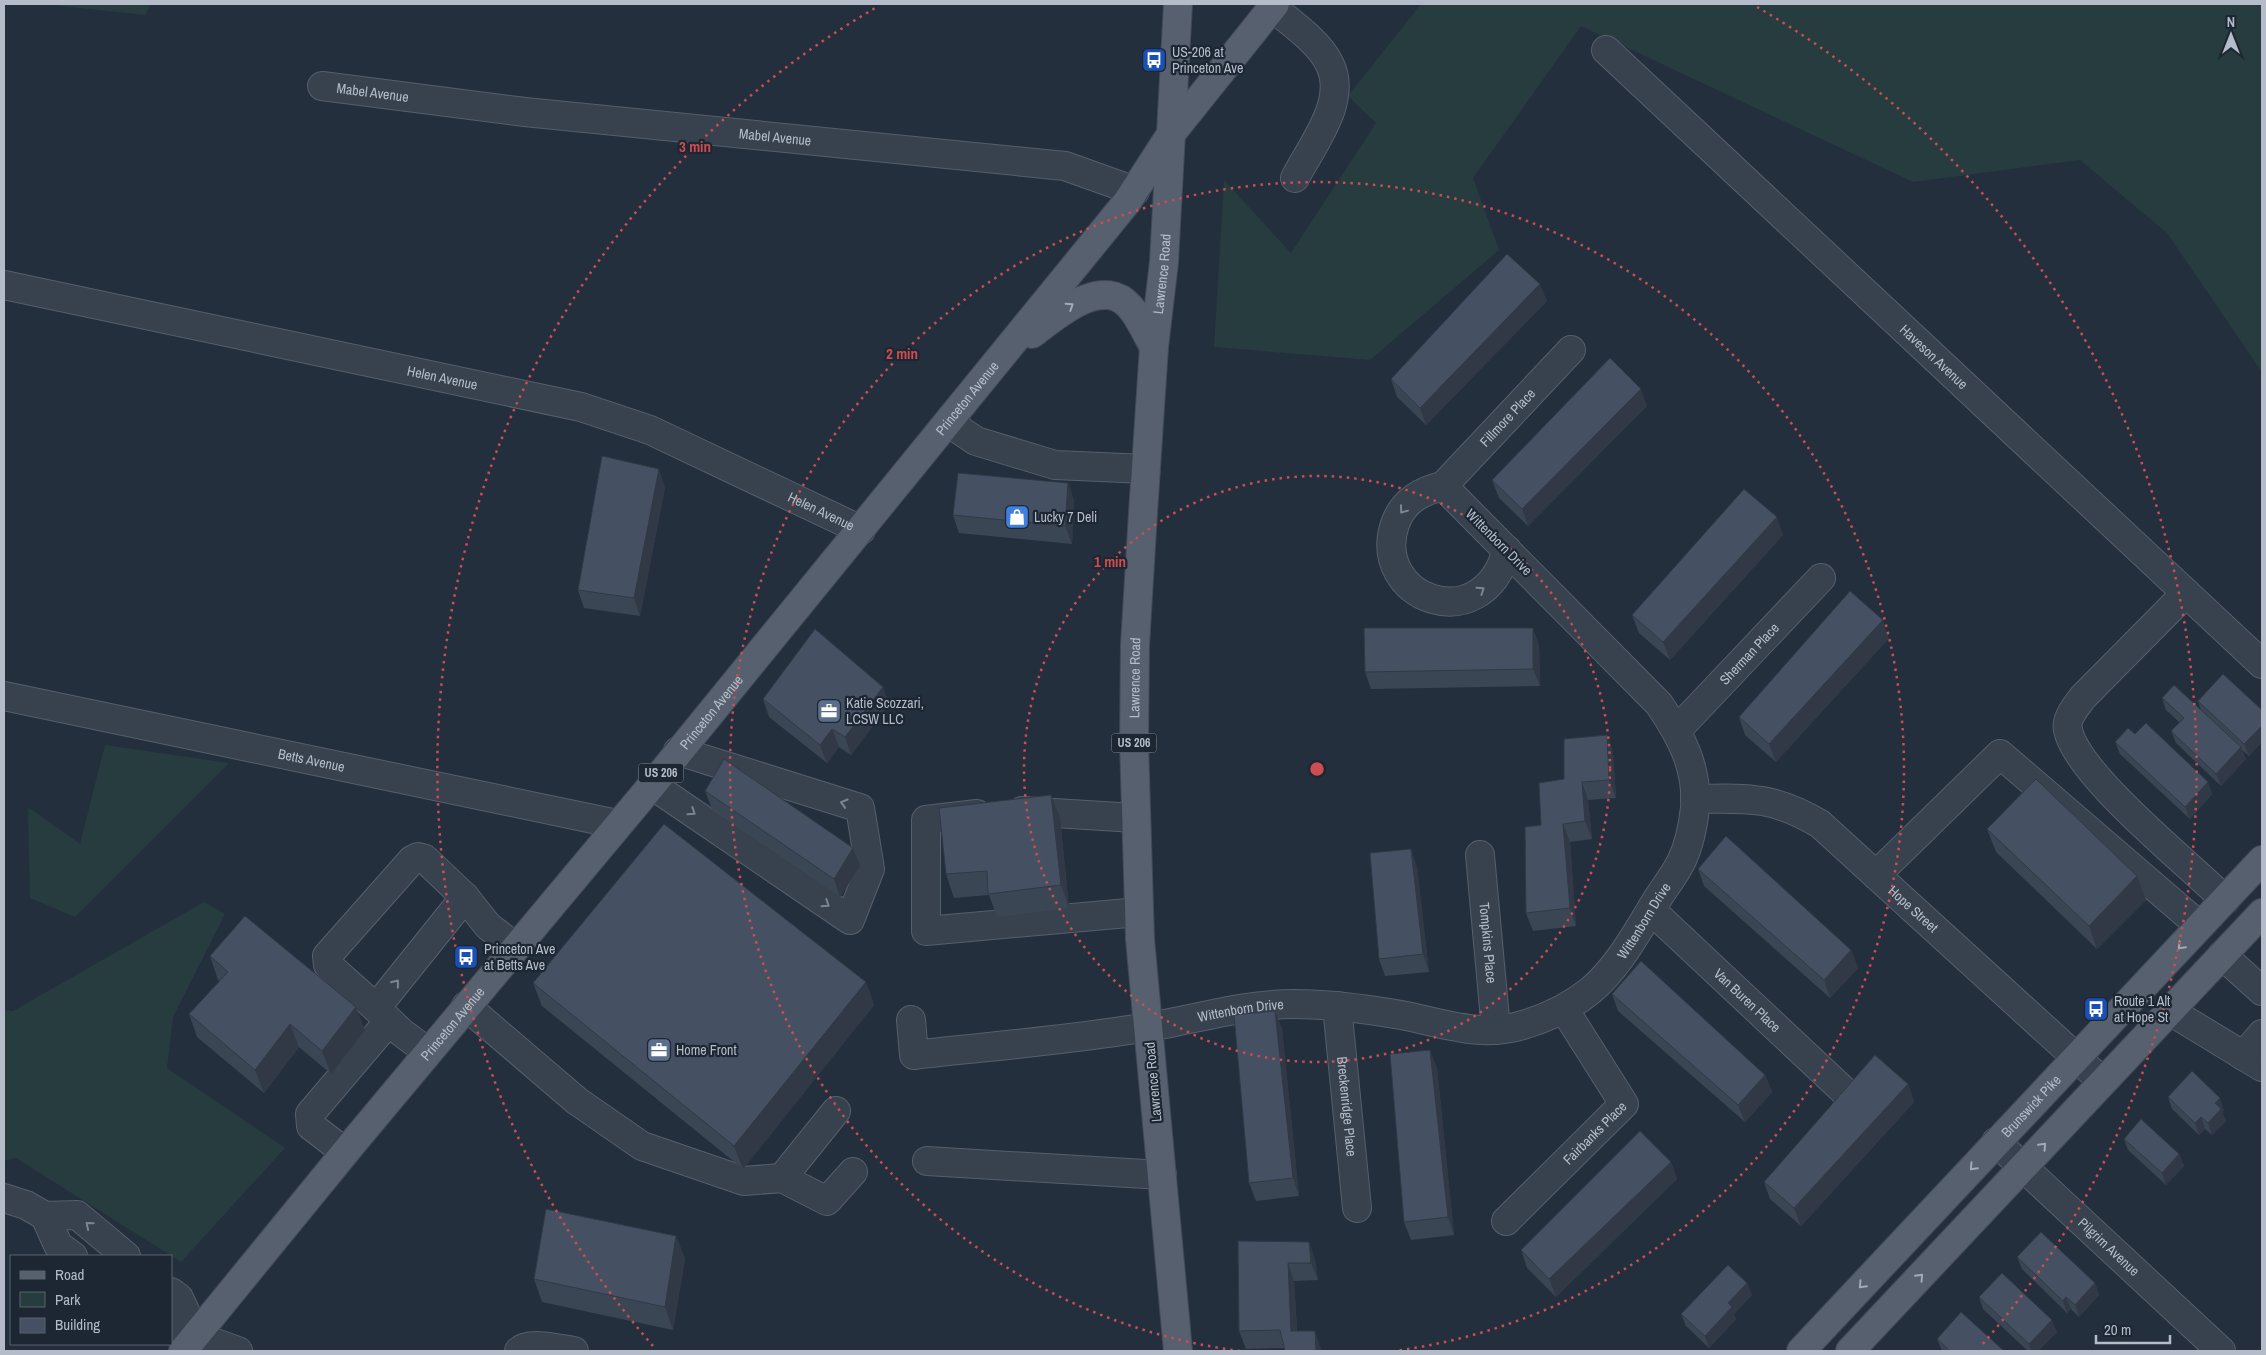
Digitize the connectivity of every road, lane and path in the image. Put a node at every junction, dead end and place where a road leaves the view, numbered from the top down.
1 (1178, 4) edge
2 (1274, 5) edge
3 (1606, 50) dead end
4 (322, 86) dead end
5 (1171, 134) junction
6 (1294, 178) dead end
7 (1134, 191) junction
8 (4, 285) edge
9 (1154, 347) junction
10 (1571, 350) dead end
11 (1002, 355) junction
12 (951, 418) junction
13 (1146, 469) junction
14 (1443, 486) junction
15 (861, 530) junction
16 (1507, 550) junction
17 (1821, 578) dead end
18 (2186, 593) junction
19 (2262, 664) edge
20 (4, 696) edge
21 (1677, 730) junction
22 (678, 751) junction
23 (652, 785) junction
24 (1695, 799) junction
25 (1135, 818) junction
26 (617, 824) junction
27 (1480, 855) dead end
28 (2262, 860) edge
29 (1876, 875) junction
30 (465, 897) junction
31 (2225, 900) junction
32 (1651, 910) junction
33 (1139, 912) junction
34 (2262, 913) edge
35 (2200, 926) junction
36 (515, 946) junction
37 (2222, 956) junction
38 (2262, 991) edge
39 (466, 1006) junction
40 (1337, 1006) junction
41 (1564, 1009) junction
42 (2170, 1011) junction
43 (382, 1015) junction
44 (910, 1020) dead end
45 (1148, 1027) junction
46 (1496, 1030) junction
47 (2262, 1034) edge
48 (428, 1052) junction
49 (2075, 1057) junction
50 (2253, 1061) edge
51 (2103, 1082) junction
52 (1844, 1091) edge
53 (836, 1111) dead end
54 (1996, 1142) junction
55 (345, 1152) junction
56 (927, 1161) dead end
57 (2023, 1168) junction
58 (853, 1172) dead end
59 (1162, 1175) junction
60 (782, 1178) junction
61 (4, 1198) edge
62 (1357, 1208) dead end
63 (45, 1216) junction
64 (1506, 1221) dead end
65 (71, 1255) edge
66 (125, 1255) edge
67 (172, 1293) edge
68 (183, 1338) edge
69 (238, 1351) edge
70 (518, 1351) edge
71 (574, 1351) edge
72 (1178, 1351) edge
73 (1801, 1351) edge
74 (1850, 1351) edge
75 (2221, 1351) edge

1 - 5 main road, Lawrence Road / US 206
2 - 5 main road, Princeton Avenue
2 - 6 street
3 - 18 street, Haveson Avenue
4 - 7 street, Mabel Avenue
5 - 7 main road, Princeton Avenue / US 206
5 - 9 main road, Lawrence Road / US 206
7 - 11 main road, Princeton Avenue / US 206
8 - 15 street, Helen Avenue
11 -> 9 main road
9 - 13 main road, Lawrence Road / US 206
10 - 14 street, Fillmore Place
11 - 12 main road, Princeton Avenue / US 206
12 - 13 street
12 - 15 main road, Princeton Avenue / US 206
13 - 25 main road, Lawrence Road / US 206
14 - 16 street, Wittenborn Drive
14 -> 16 street
15 - 22 main road, Princeton Avenue / US 206
16 - 21 street, Wittenborn Drive
17 - 21 street, Sherman Place
18 - 19 street, Haveson Avenue
18 - 31 street
20 - 26 street, Betts Avenue
21 - 24 street, Wittenborn Drive
22 - 23 main road, Princeton Avenue / US 206
23 -> 22 street
23 - 26 main road, Princeton Avenue / US 206
24 - 29 street, Hope Street
24 - 32 street, Wittenborn Drive
25 - 33 main road, Lawrence Road / US 206
25 - 33 street
26 - 36 main road, Princeton Avenue / US 206
27 - 46 street, Tompkins Place
28 - 31 main road, Brunswick Pike
29 - 35 street
29 - 49 street, Hope Street
30 - 36 street
43 -> 30 street
30 - 43 street
31 - 35 main road, Brunswick Pike
32 - 41 street, Wittenborn Drive
32 - 52 street, Van Buren Place
33 - 45 main road, Lawrence Road / US 206
34 - 37 main road
35 -> 49 main road, Brunswick Pike
36 - 39 main road, Princeton Avenue / US 206
37 - 38 street
37 - 42 main road
39 - 48 main road, Princeton Avenue / US 206
39 - 60 street
40 - 45 street, Wittenborn Drive
40 - 46 street, Wittenborn Drive
40 - 62 street, Breckenridge Place
41 - 46 street, Wittenborn Drive
41 - 64 street, Fairbanks Place
42 - 50 street
42 - 51 main road
43 - 48 street
43 - 55 street
44 - 45 street, Wittenborn Drive
45 - 59 main road, Lawrence Road / US 206
47 - 50 street
48 - 55 main road, Princeton Avenue / US 206
49 - 51 street, Hope Street
49 - 54 main road, Brunswick Pike
57 -> 51 main road
53 - 60 street
54 - 57 street, Pilgrim Avenue
54 -> 73 main road, Brunswick Pike
55 - 68 main road, Princeton Avenue / US 206
56 - 59 street
74 -> 57 main road
57 - 75 street, Pilgrim Avenue
58 - 60 street
59 - 72 main road, Lawrence Road / US 206
61 - 63 street
63 - 65 street
66 -> 63 street
67 - 68 street
68 - 69 street
70 - 71 street

